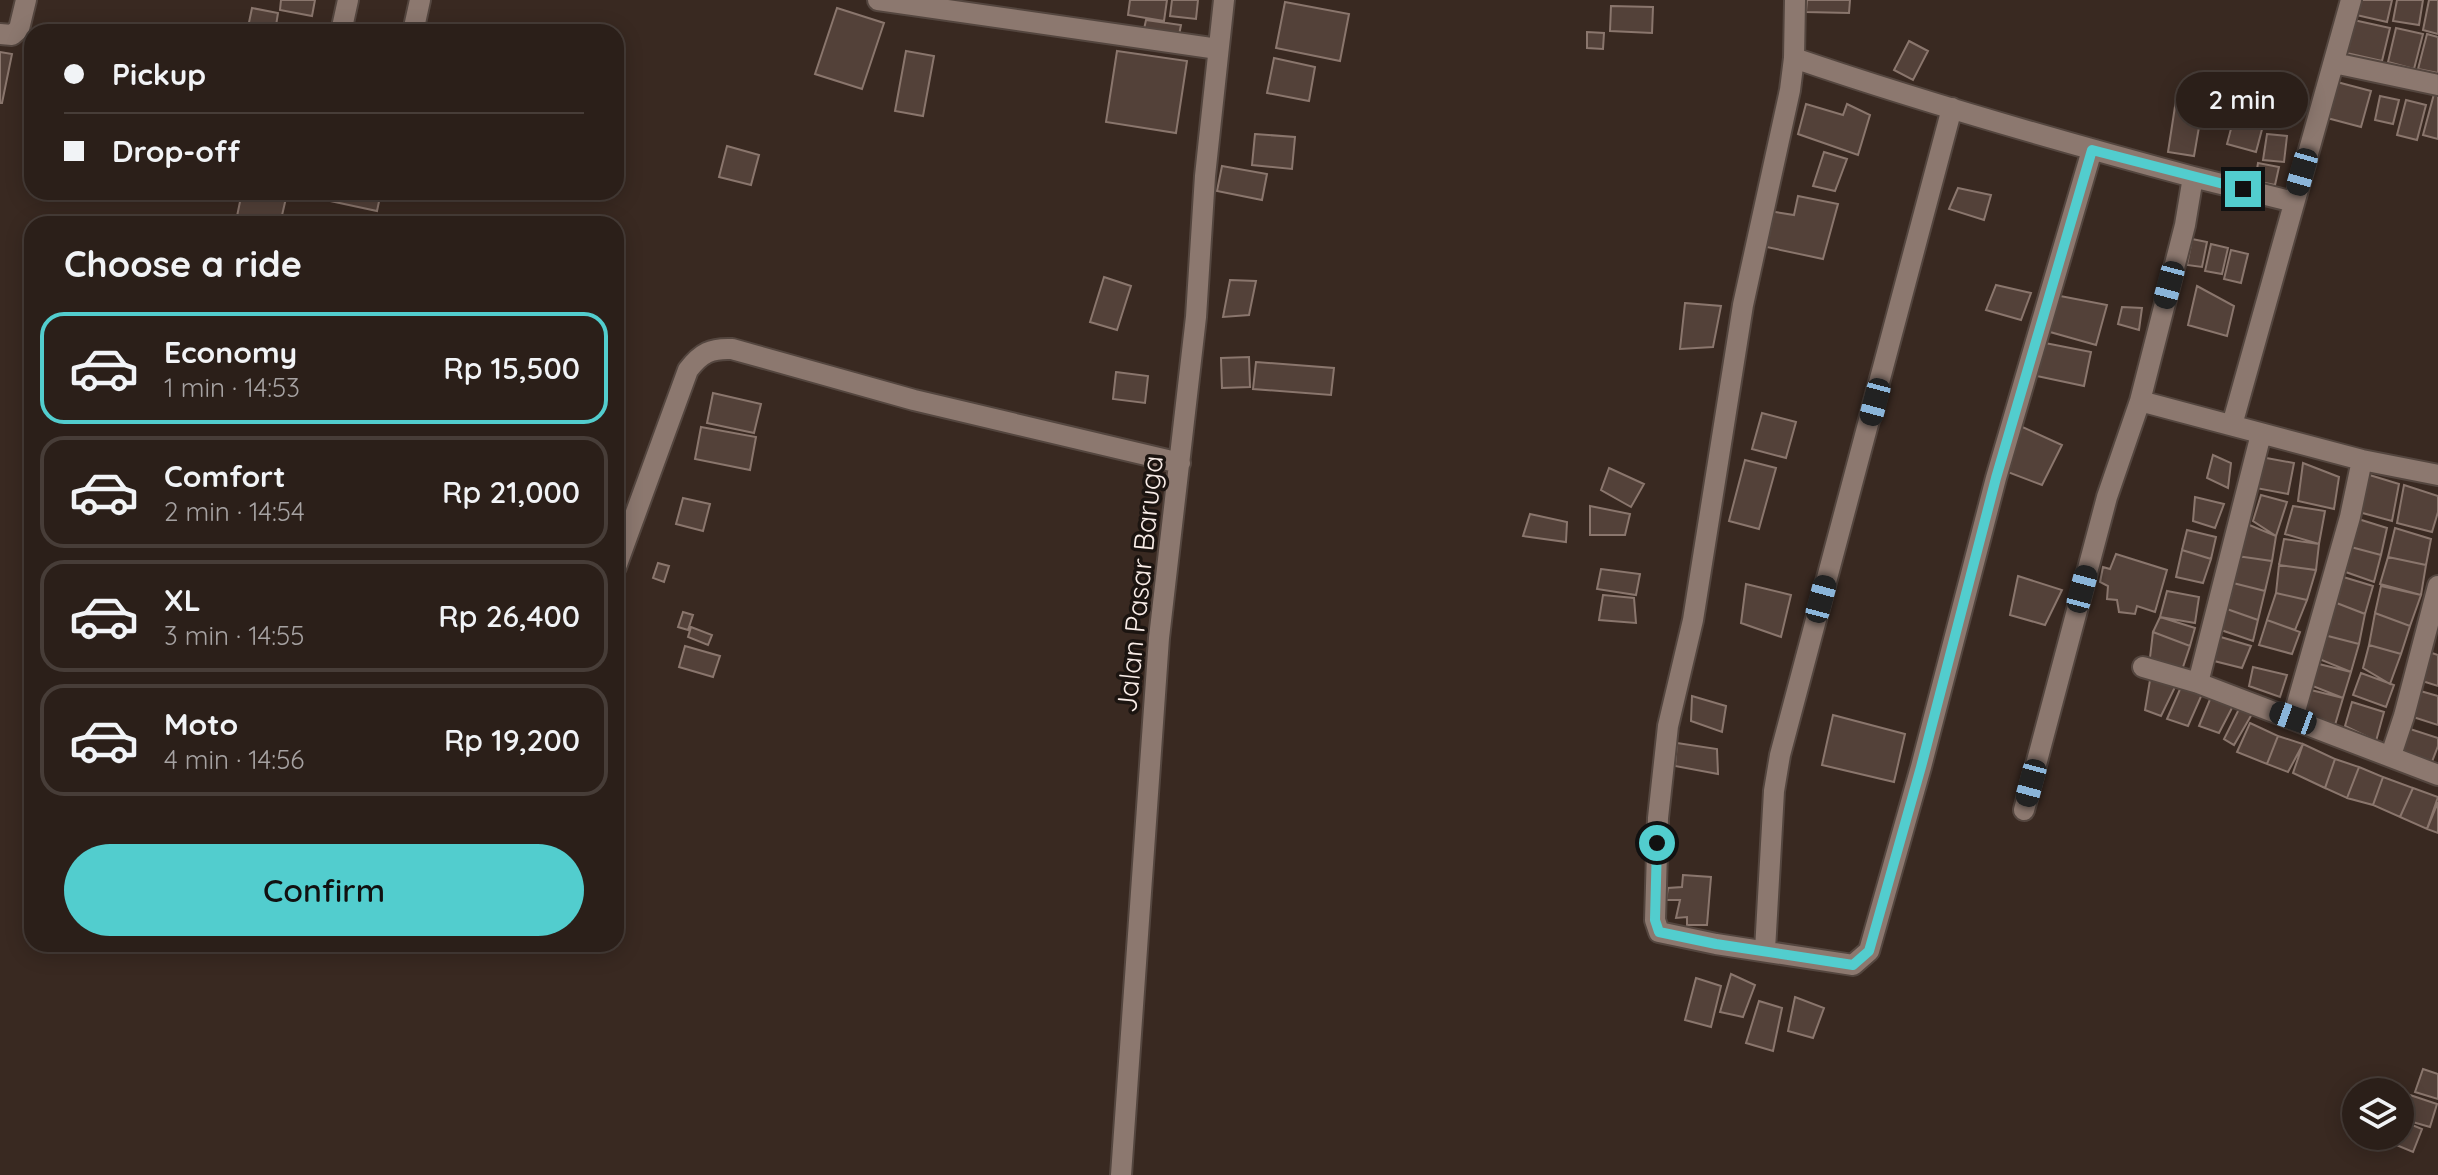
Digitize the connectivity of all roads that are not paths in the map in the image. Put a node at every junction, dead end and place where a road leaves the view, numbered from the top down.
1 (26, 0) edge
2 (348, 0) edge
3 (420, 0) edge
4 (878, 0) edge
5 (1224, 0) edge
6 (1795, 0) edge
7 (2351, 0) edge
8 (921, 3) edge
9 (343, 24) edge
10 (415, 24) edge
11 (0, 34) edge
12 (1218, 49) junction
13 (1794, 58) junction
14 (2334, 63) junction
15 (2438, 85) edge
16 (1952, 108) junction
17 (2092, 150) junction
18 (2193, 177) junction
19 (2294, 202) junction
20 (2140, 401) junction
21 (2232, 425) junction
22 (2261, 434) junction
23 (2362, 460) junction
24 (1180, 463) junction
25 (2438, 475) edge
26 (624, 545) edge
27 (2438, 586) edge
28 (2143, 667) dead end
29 (2198, 683) junction
30 (2293, 718) junction
31 (2391, 755) junction
32 (2438, 775) edge
33 (2024, 810) dead end
34 (1765, 950) junction
35 (1121, 1175) edge

1 - 11 street
2 - 9 street
3 - 10 street
4 - 8 street
5 - 12 street, Jalan Pasar Baruga
6 - 13 street
7 - 14 street
8 - 12 street
12 - 24 street, Jalan Pasar Baruga
13 - 16 street
13 - 34 street
14 - 15 street
14 - 19 street
16 - 17 street
16 - 34 street
17 - 18 street
17 - 34 street
18 - 19 street
18 - 20 street
19 - 21 street
20 - 21 street
20 - 33 street
21 - 22 street
22 - 23 street
22 - 29 street
23 - 25 street
23 - 30 street
24 - 26 street
24 - 35 street, Jalan Pasar Baruga
27 - 31 street
28 - 29 street
29 - 30 street
30 - 31 street
31 - 32 street

